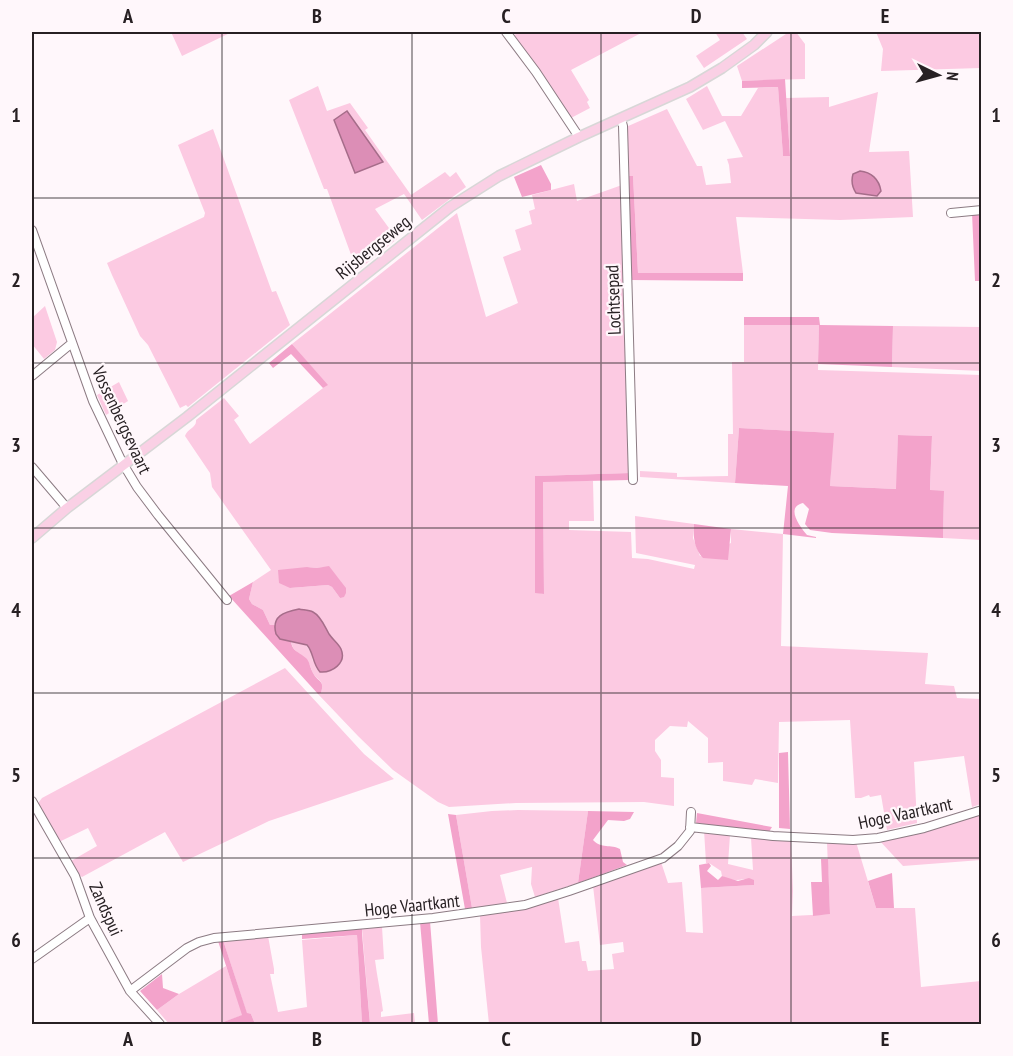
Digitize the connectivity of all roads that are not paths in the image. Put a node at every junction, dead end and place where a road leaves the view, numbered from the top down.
1 (506, 32) edge
2 (767, 32) edge
3 (621, 119) junction
4 (579, 137) junction
5 (981, 210) edge
6 (951, 213) dead end
7 (32, 230) edge
8 (72, 343) junction
9 (32, 376) edge
10 (124, 465) junction
11 (32, 467) edge
12 (633, 480) dead end
13 (67, 508) junction
14 (32, 538) edge
15 (227, 600) dead end
16 (32, 801) edge
17 (981, 810) edge
18 (691, 812) dead end
19 (690, 826) junction
20 (90, 918) junction
21 (32, 959) edge
22 (130, 991) junction
23 (160, 1024) edge

1 - 4 street
2 - 3 main road, Rijsbergseweg
3 - 4 main road, Rijsbergseweg
3 - 12 street, Lochtsepad
4 - 10 main road, Rijsbergseweg
5 - 6 street
7 - 8 street, Vossenbergsevaart
8 - 9 street
8 - 10 street, Vossenbergsevaart
10 - 13 main road, Rijsbergseweg
10 - 15 street, Vossenbergsevaart
11 - 13 street
13 - 14 main road, Rijsbergseweg
16 - 20 street, Zandspui
17 - 19 street, Hoge Vaartkant
18 - 19 street
19 - 22 street, Hoge Vaartkant
20 - 21 street
20 - 22 street, Zandspui
22 - 23 street, Zandspui

